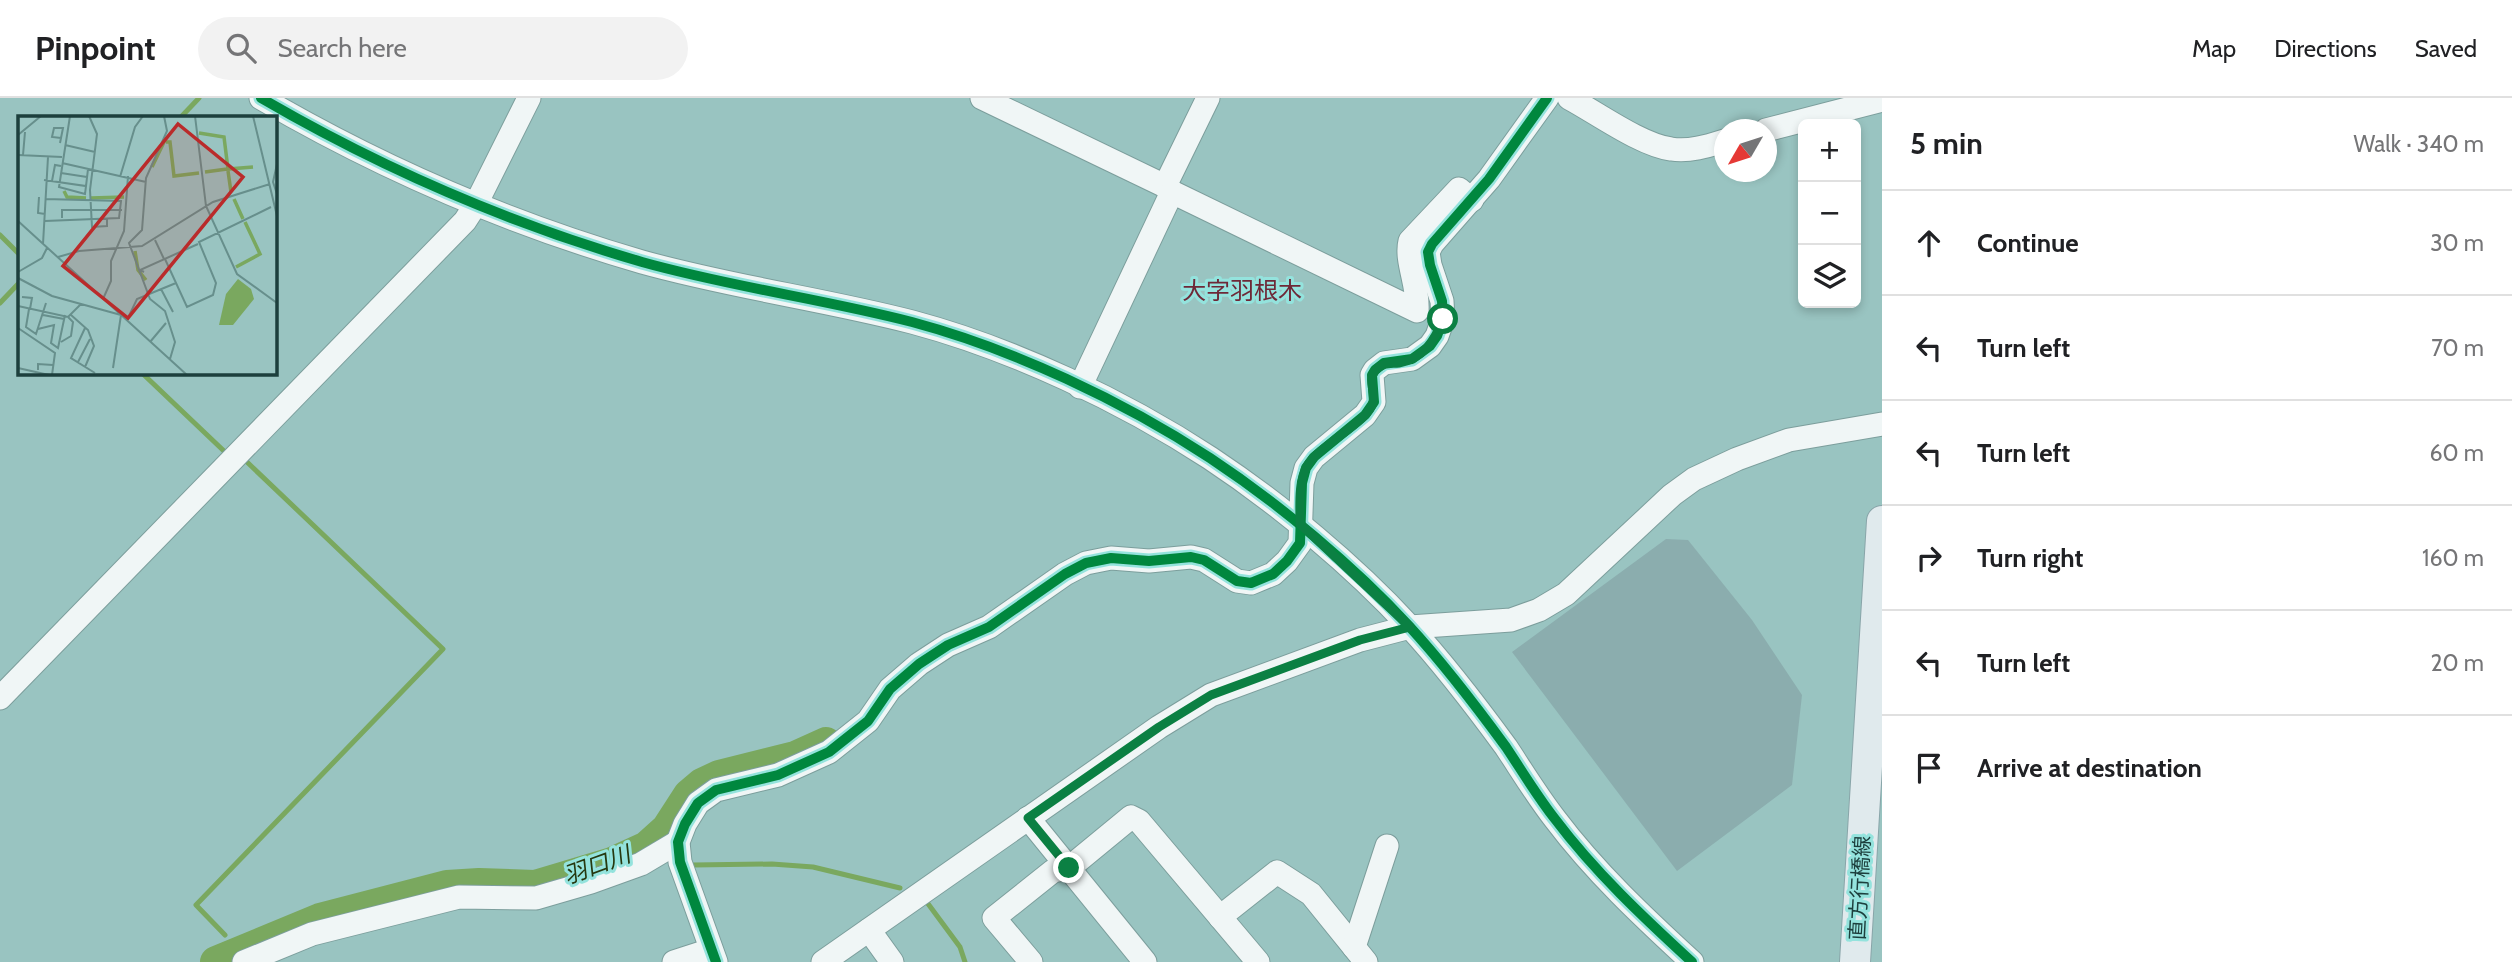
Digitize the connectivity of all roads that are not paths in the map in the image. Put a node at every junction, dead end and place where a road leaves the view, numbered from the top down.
1 (261, 98) edge
2 (528, 98) edge
3 (982, 98) edge
4 (1208, 98) edge
5 (1547, 98) edge
6 (1569, 98) edge
7 (1882, 100) edge
8 (1777, 127) edge
9 (1714, 144) edge
10 (1169, 189) junction
11 (1472, 200) junction
12 (476, 204) junction
13 (1080, 387) junction
14 (1882, 424) edge
15 (1882, 521) edge
16 (1300, 524) junction
17 (1410, 627) junction
18 (0, 698) edge
19 (1028, 818) junction
20 (678, 842) junction
21 (1387, 846) dead end
22 (1069, 868) junction
23 (1220, 917) junction
24 (869, 930) junction
25 (1360, 954) edge
26 (714, 956) edge
27 (244, 962) edge
28 (674, 962) edge
29 (823, 962) edge
30 (892, 962) edge
31 (1031, 962) edge
32 (1145, 962) edge
33 (1258, 962) edge
34 (1692, 962) edge
35 (1855, 962) edge

1 - 12 street
2 - 12 street
3 - 10 street
4 - 10 street
5 - 11 street
6 - 9 street
7 - 8 street
10 - 11 street
10 - 13 street
11 - 16 street
12 - 13 street
12 - 18 street
13 - 16 street
14 - 17 street
15 - 35 main road, 直方行橋線
16 - 17 street
16 - 20 street
17 - 19 street
17 - 34 street
19 - 22 street
19 - 24 street
20 - 26 street
20 - 27 street
21 - 25 street
22 - 23 street
22 - 31 street
22 - 32 street
23 - 25 street
23 - 33 street
24 - 29 street
24 - 30 street
26 - 28 street

